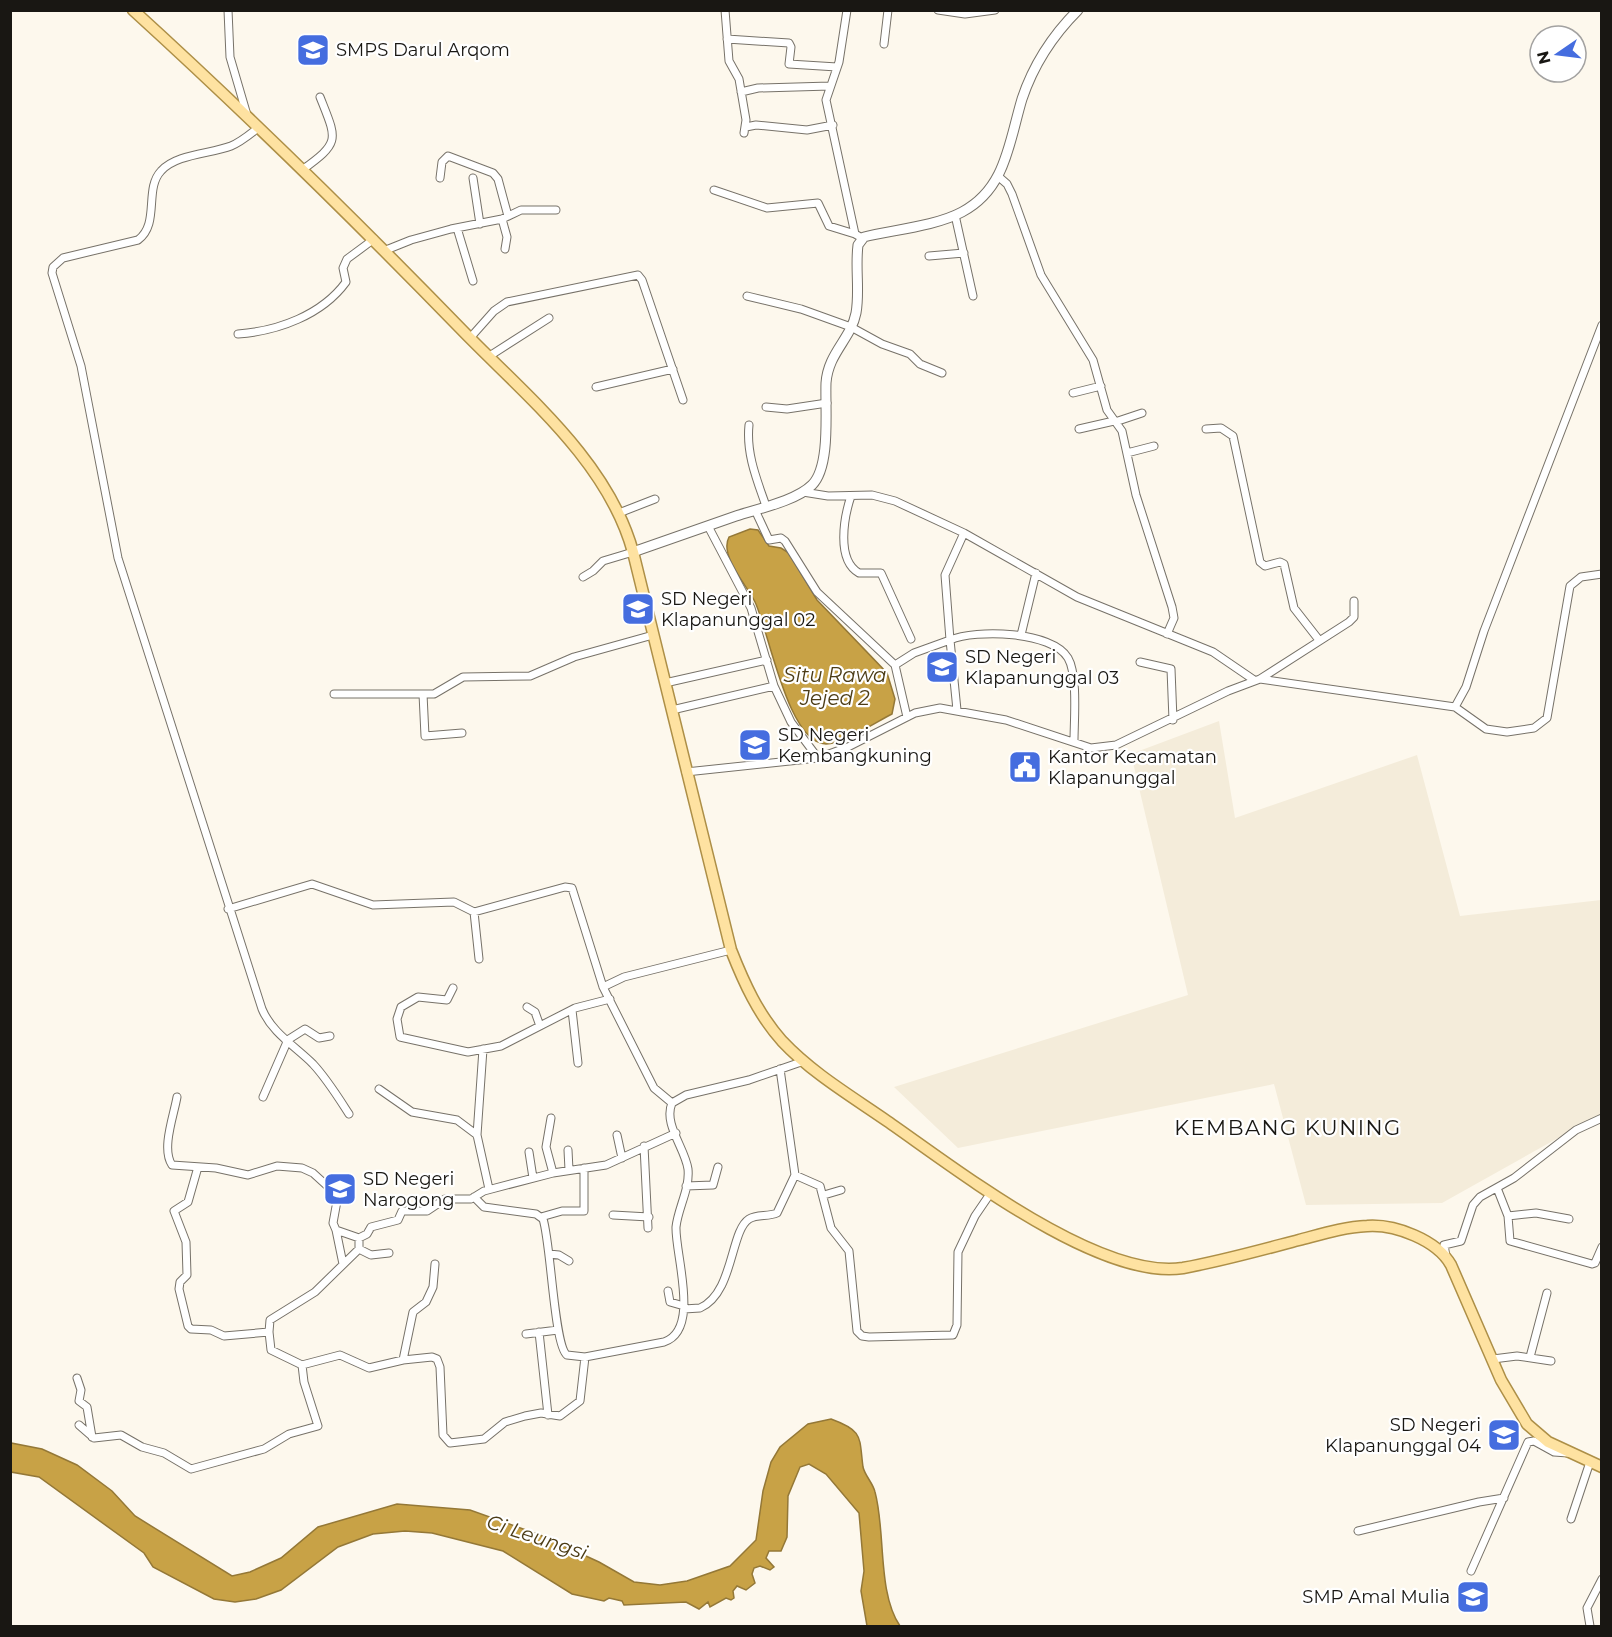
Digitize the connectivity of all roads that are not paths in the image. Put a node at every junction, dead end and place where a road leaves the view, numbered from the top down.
1 (134, 10) edge
2 (228, 10) edge
3 (725, 10) edge
4 (847, 10) edge
5 (888, 10) edge
6 (938, 10) edge
7 (992, 11) edge
8 (1074, 11) edge
9 (727, 39) junction
10 (884, 44) dead end
11 (837, 67) junction
12 (830, 86) junction
13 (741, 92) junction
14 (320, 97) dead end
15 (248, 118) junction
16 (832, 125) junction
17 (258, 128) junction
18 (302, 170) junction
19 (999, 177) junction
20 (440, 178) dead end
21 (473, 178) dead end
22 (714, 190) dead end
23 (556, 210) dead end
24 (955, 215) junction
25 (505, 218) junction
26 (480, 224) junction
27 (457, 228) junction
28 (858, 236) junction
29 (374, 239) junction
30 (505, 249) dead end
31 (386, 250) junction
32 (964, 253) junction
33 (929, 256) dead end
34 (473, 281) dead end
35 (747, 296) dead end
36 (974, 296) dead end
37 (549, 318) dead end
38 (1602, 325) edge
39 (852, 327) junction
40 (238, 334) dead end
41 (470, 338) junction
42 (488, 357) junction
43 (672, 369) junction
44 (942, 373) dead end
45 (1101, 386) junction
46 (596, 387) dead end
47 (1073, 393) dead end
48 (683, 400) dead end
49 (827, 403) junction
50 (766, 407) dead end
51 (1142, 413) dead end
52 (1115, 421) junction
53 (749, 425) dead end
54 (1079, 429) dead end
55 (1206, 429) dead end
56 (1154, 446) dead end
57 (1127, 453) junction
58 (803, 492) junction
59 (851, 496) junction
60 (655, 499) dead end
61 (766, 506) junction
62 (755, 510) junction
63 (619, 513) junction
64 (708, 526) junction
65 (964, 533) junction
66 (633, 552) junction
67 (1036, 573) junction
68 (1602, 574) edge
69 (583, 577) dead end
70 (1354, 601) dead end
71 (1167, 634) junction
72 (653, 635) junction
73 (1021, 635) junction
74 (911, 639) dead end
75 (950, 640) junction
76 (1319, 640) junction
77 (767, 660) junction
78 (1140, 662) dead end
79 (895, 665) junction
80 (1257, 679) junction
81 (665, 683) junction
82 (774, 686) junction
83 (334, 694) dead end
84 (423, 694) junction
85 (1455, 707) junction
86 (672, 710) junction
87 (957, 710) junction
88 (907, 717) junction
89 (1173, 720) junction
90 (462, 732) dead end
91 (1074, 741) junction
92 (818, 758) junction
93 (686, 772) junction
94 (228, 909) junction
95 (474, 912) junction
96 (731, 950) junction
97 (479, 959) dead end
98 (603, 987) junction
99 (453, 988) dead end
100 (610, 999) junction
101 (527, 1007) dead end
102 (572, 1010) junction
103 (540, 1026) junction
104 (330, 1036) dead end
105 (286, 1041) junction
106 (483, 1049) junction
107 (804, 1061) junction
108 (578, 1063) dead end
109 (780, 1068) junction
110 (379, 1089) dead end
111 (177, 1097) dead end
112 (263, 1097) dead end
113 (672, 1103) junction
114 (349, 1114) dead end
115 (551, 1118) dead end
116 (1602, 1119) edge
117 (676, 1133) junction
118 (477, 1135) junction
119 (617, 1135) dead end
120 (644, 1146) junction
121 (568, 1150) dead end
122 (529, 1152) dead end
123 (622, 1158) junction
124 (198, 1167) junction
125 (718, 1167) dead end
126 (584, 1168) junction
127 (569, 1170) junction
128 (553, 1173) junction
129 (795, 1175) junction
130 (534, 1178) junction
131 (686, 1186) junction
132 (1497, 1188) junction
133 (489, 1189) junction
134 (841, 1190) dead end
135 (990, 1194) junction
136 (824, 1195) junction
137 (474, 1197) junction
138 (613, 1215) dead end
139 (1508, 1216) junction
140 (541, 1217) junction
141 (649, 1217) junction
142 (1569, 1219) dead end
143 (648, 1228) dead end
144 (336, 1230) junction
145 (359, 1238) junction
146 (1602, 1247) edge
147 (359, 1250) junction
148 (389, 1252) dead end
149 (549, 1254) junction
150 (1446, 1256) junction
151 (569, 1261) dead end
152 (343, 1264) junction
153 (435, 1264) dead end
154 (668, 1291) dead end
155 (1547, 1293) dead end
156 (684, 1307) junction
157 (558, 1330) junction
158 (269, 1332) junction
159 (539, 1332) junction
160 (525, 1334) dead end
161 (585, 1357) junction
162 (1530, 1357) junction
163 (1493, 1359) junction
164 (403, 1360) junction
165 (1551, 1361) dead end
166 (302, 1365) junction
167 (77, 1378) dead end
168 (549, 1415) junction
169 (79, 1425) dead end
170 (92, 1437) junction
171 (1571, 1452) junction
172 (1590, 1462) junction
173 (1602, 1467) edge
174 (1504, 1498) junction
175 (1572, 1519) dead end
176 (1358, 1531) dead end
177 (1472, 1570) dead end
178 (1602, 1579) edge
179 (1590, 1626) edge

1 - 15 main road
2 - 15 street
3 - 9 street
4 - 11 street
5 - 10 street
6 - 7 street
8 - 19 street
9 - 11 street
9 - 13 street
11 - 12 street
12 - 13 street
12 - 16 street
13 - 16 street
14 - 18 street
15 - 17 main road
16 - 28 street
17 - 18 main road
17 - 94 street
18 - 29 main road
19 - 24 street
19 - 45 street
20 - 25 street
21 - 26 street
22 - 28 street
23 - 25 street
24 - 28 street
24 - 32 street
25 - 26 street
25 - 30 street
26 - 27 street
27 - 31 street
27 - 34 street
28 - 39 street
29 - 31 main road
29 - 40 street
31 - 41 main road
32 - 33 street
32 - 36 street
35 - 39 street
37 - 42 street
38 - 85 street
39 - 44 street
39 - 49 street
41 - 42 main road
41 - 43 street
42 - 63 main road
43 - 46 street
43 - 48 street
45 - 47 street
45 - 52 street
49 - 50 street
49 - 58 street
51 - 52 street
52 - 54 street
52 - 57 street
53 - 61 street
55 - 76 street
56 - 57 street
57 - 71 street
58 - 59 street
58 - 61 street
59 - 65 street
59 - 74 street
60 - 63 street
61 - 62 street
62 - 64 street
62 - 79 street
63 - 66 main road
64 - 66 street
64 - 77 street
65 - 67 street
65 - 75 street
66 - 69 street
66 - 72 main road
67 - 71 street
67 - 73 street
68 - 85 street
70 - 76 street
71 - 80 street
72 - 81 main road
72 - 84 street
73 - 75 street
73 - 91 street
75 - 79 street
75 - 87 street
76 - 80 street
77 - 81 street
77 - 82 street
78 - 89 street
79 - 88 street
80 - 85 street
80 - 89 street
81 - 86 main road
82 - 86 street
82 - 92 street
83 - 84 street
84 - 90 street
86 - 93 main road
87 - 88 street
87 - 91 street
88 - 92 street
89 - 91 street
92 - 93 street
93 - 96 main road
94 - 95 street
94 - 105 street
95 - 97 street
95 - 98 street
96 - 98 street
96 - 107 main road
98 - 100 street
99 - 106 street
100 - 102 street
100 - 113 street
101 - 103 street
102 - 103 street
102 - 108 street
103 - 106 street
104 - 105 street
105 - 112 street
105 - 114 street
106 - 118 street
107 - 109 street
107 - 135 main road
109 - 113 street
109 - 129 street
110 - 118 street
111 - 124 street
113 - 117 street
115 - 128 street
116 - 132 street
117 - 120 street
117 - 131 street
118 - 133 street
119 - 123 street
120 - 123 street
120 - 141 street
121 - 127 street
122 - 130 street
123 - 126 street
124 - 144 street
124 - 158 street
125 - 131 street
126 - 127 street
126 - 140 street
127 - 128 street
128 - 130 street
129 - 136 street
129 - 156 street
130 - 133 street
131 - 156 street
132 - 139 street
132 - 150 street
133 - 137 street
134 - 136 street
135 - 136 street
135 - 150 main road
137 - 140 street
137 - 145 street
138 - 141 street
139 - 142 street
139 - 146 street
140 - 149 street
141 - 143 street
144 - 145 street
144 - 152 street
145 - 147 street
147 - 148 street
147 - 152 street
149 - 151 street
149 - 157 street
150 - 163 main road
152 - 158 street
153 - 164 street
154 - 156 street
155 - 162 street
156 - 161 street
157 - 159 street
157 - 161 street
158 - 166 street
159 - 160 street
159 - 168 street
161 - 168 street
162 - 163 street
162 - 165 street
163 - 171 main road
164 - 166 street
164 - 168 street
166 - 170 street
167 - 170 street
169 - 170 street
171 - 172 main road
171 - 174 street
172 - 173 main road
172 - 175 street
174 - 176 street
174 - 177 street
178 - 179 street

